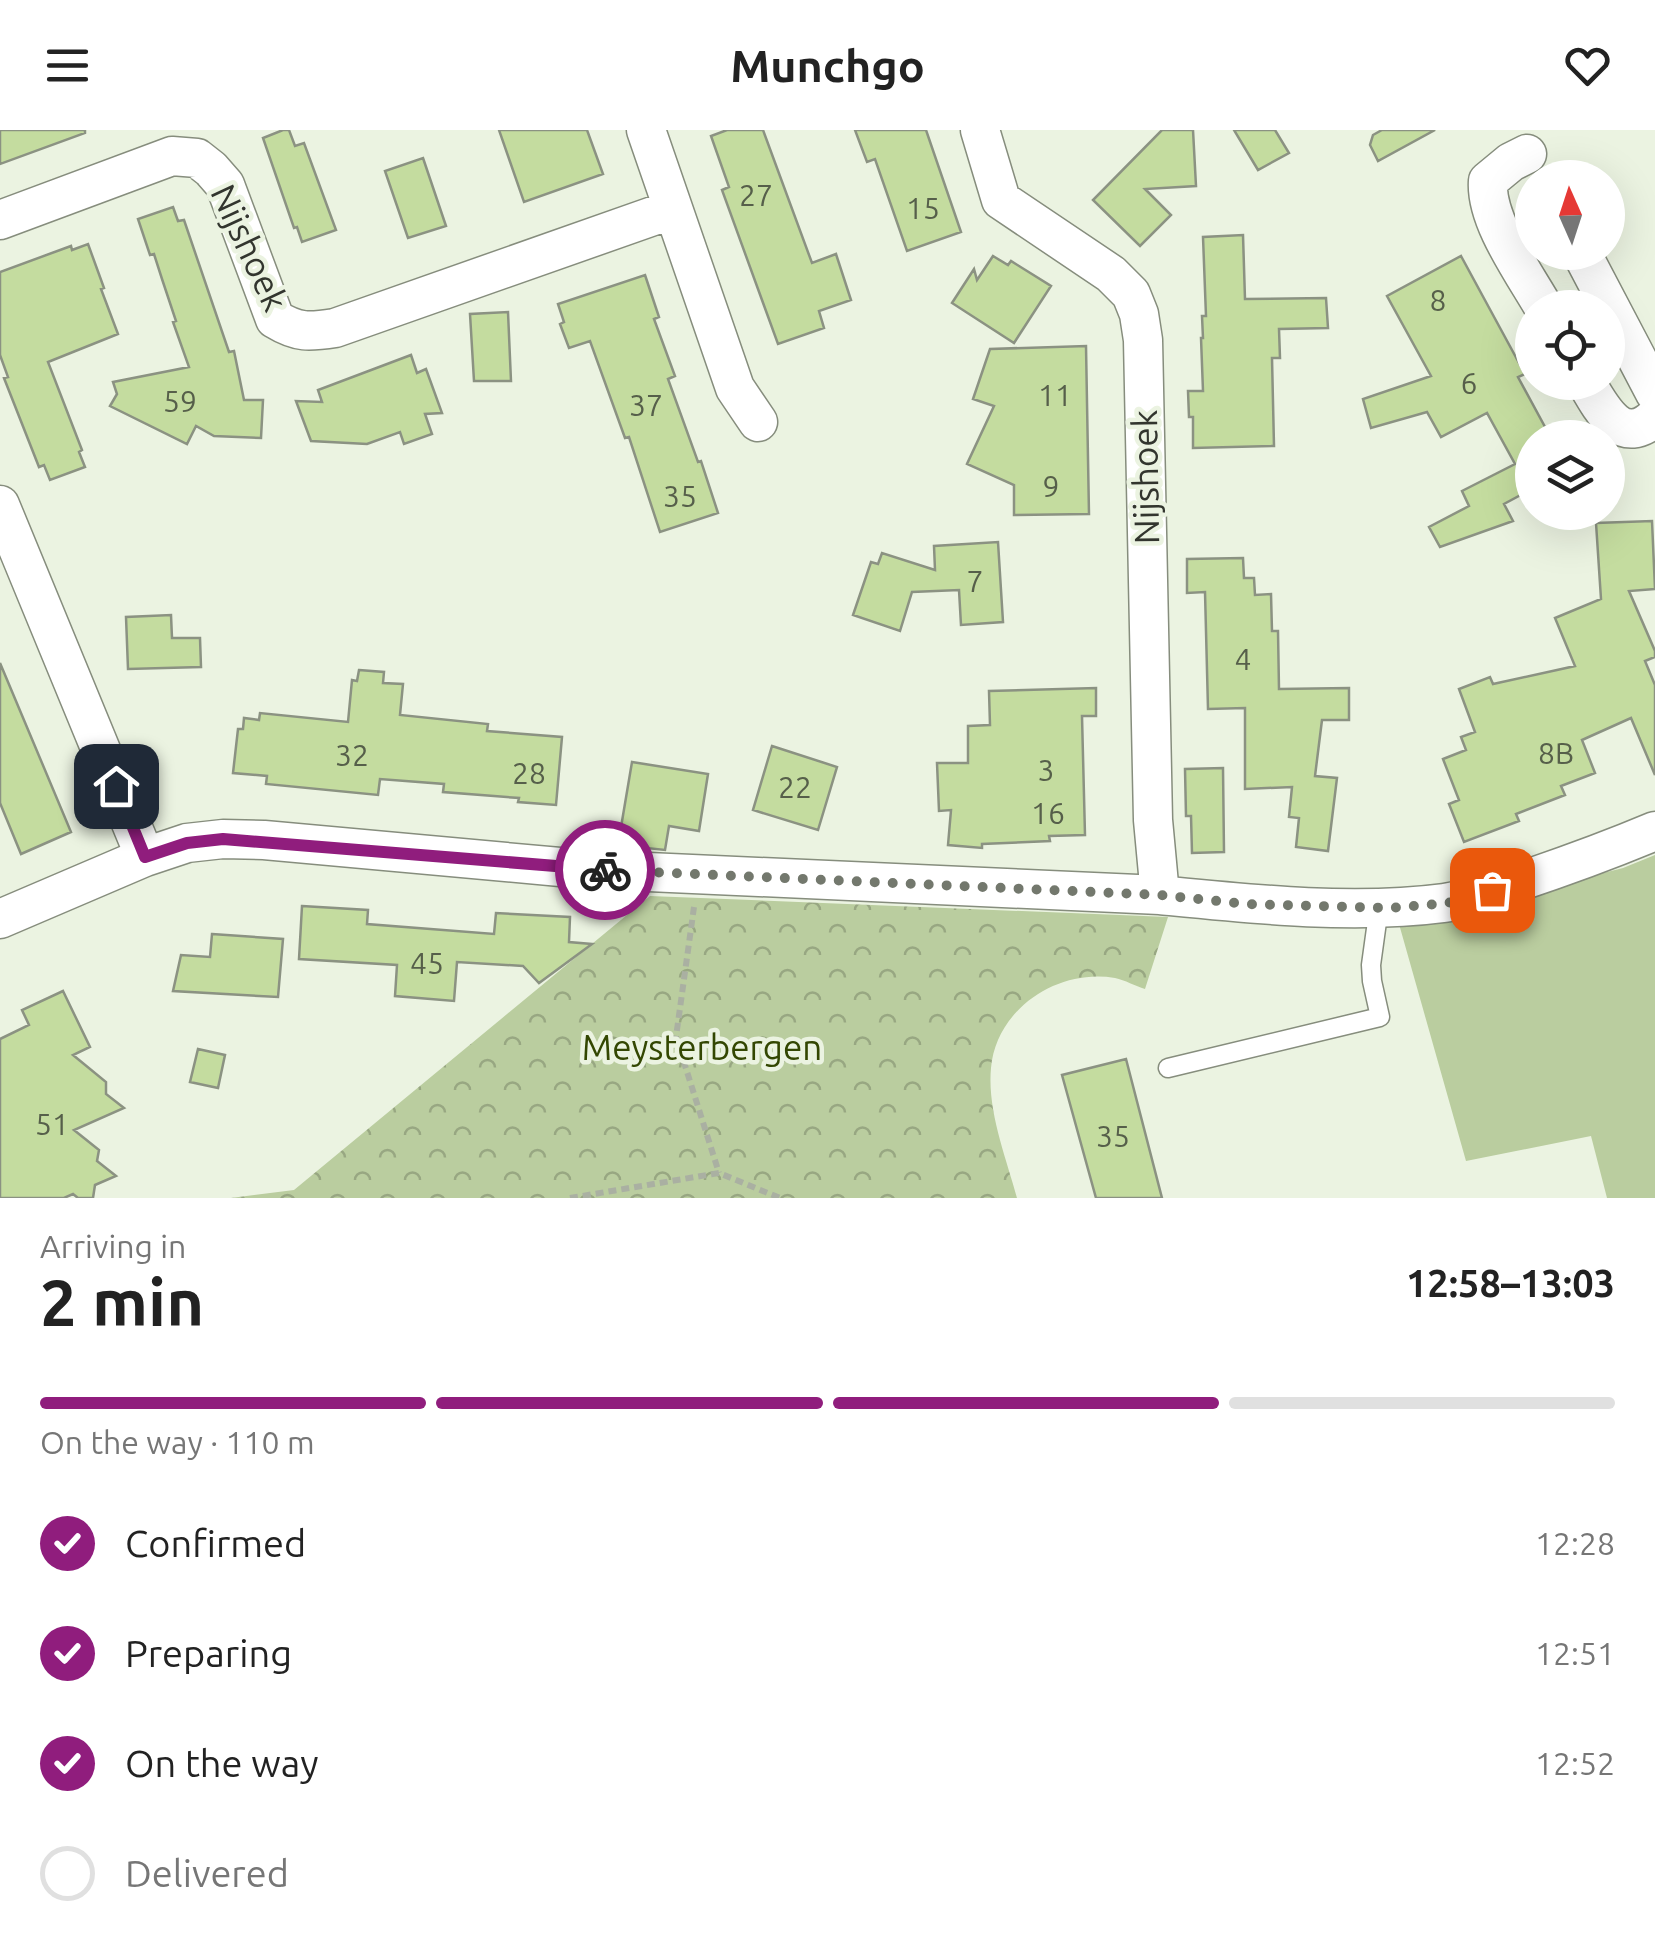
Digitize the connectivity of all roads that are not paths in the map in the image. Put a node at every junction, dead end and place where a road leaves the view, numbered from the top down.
1 (646, 130) edge
2 (980, 130) edge
3 (1528, 154) edge
4 (673, 209) junction
5 (0, 220) edge
6 (1590, 270) edge
7 (1534, 290) edge
8 (1655, 393) edge
9 (1596, 400) edge
10 (1655, 417) edge
11 (758, 422) dead end
12 (0, 504) edge
13 (1655, 831) edge
14 (145, 857) junction
15 (1160, 895) junction
16 (1379, 907) junction
17 (0, 919) edge
18 (1168, 1068) dead end

1 - 4 street
2 - 15 street, Nijshoek
3 - 7 street
4 - 5 street, Nijshoek
4 - 11 street
6 - 8 street
9 - 10 street
12 - 14 street
13 - 16 street
14 - 15 street
14 - 17 street
15 - 16 street
16 - 18 lane

